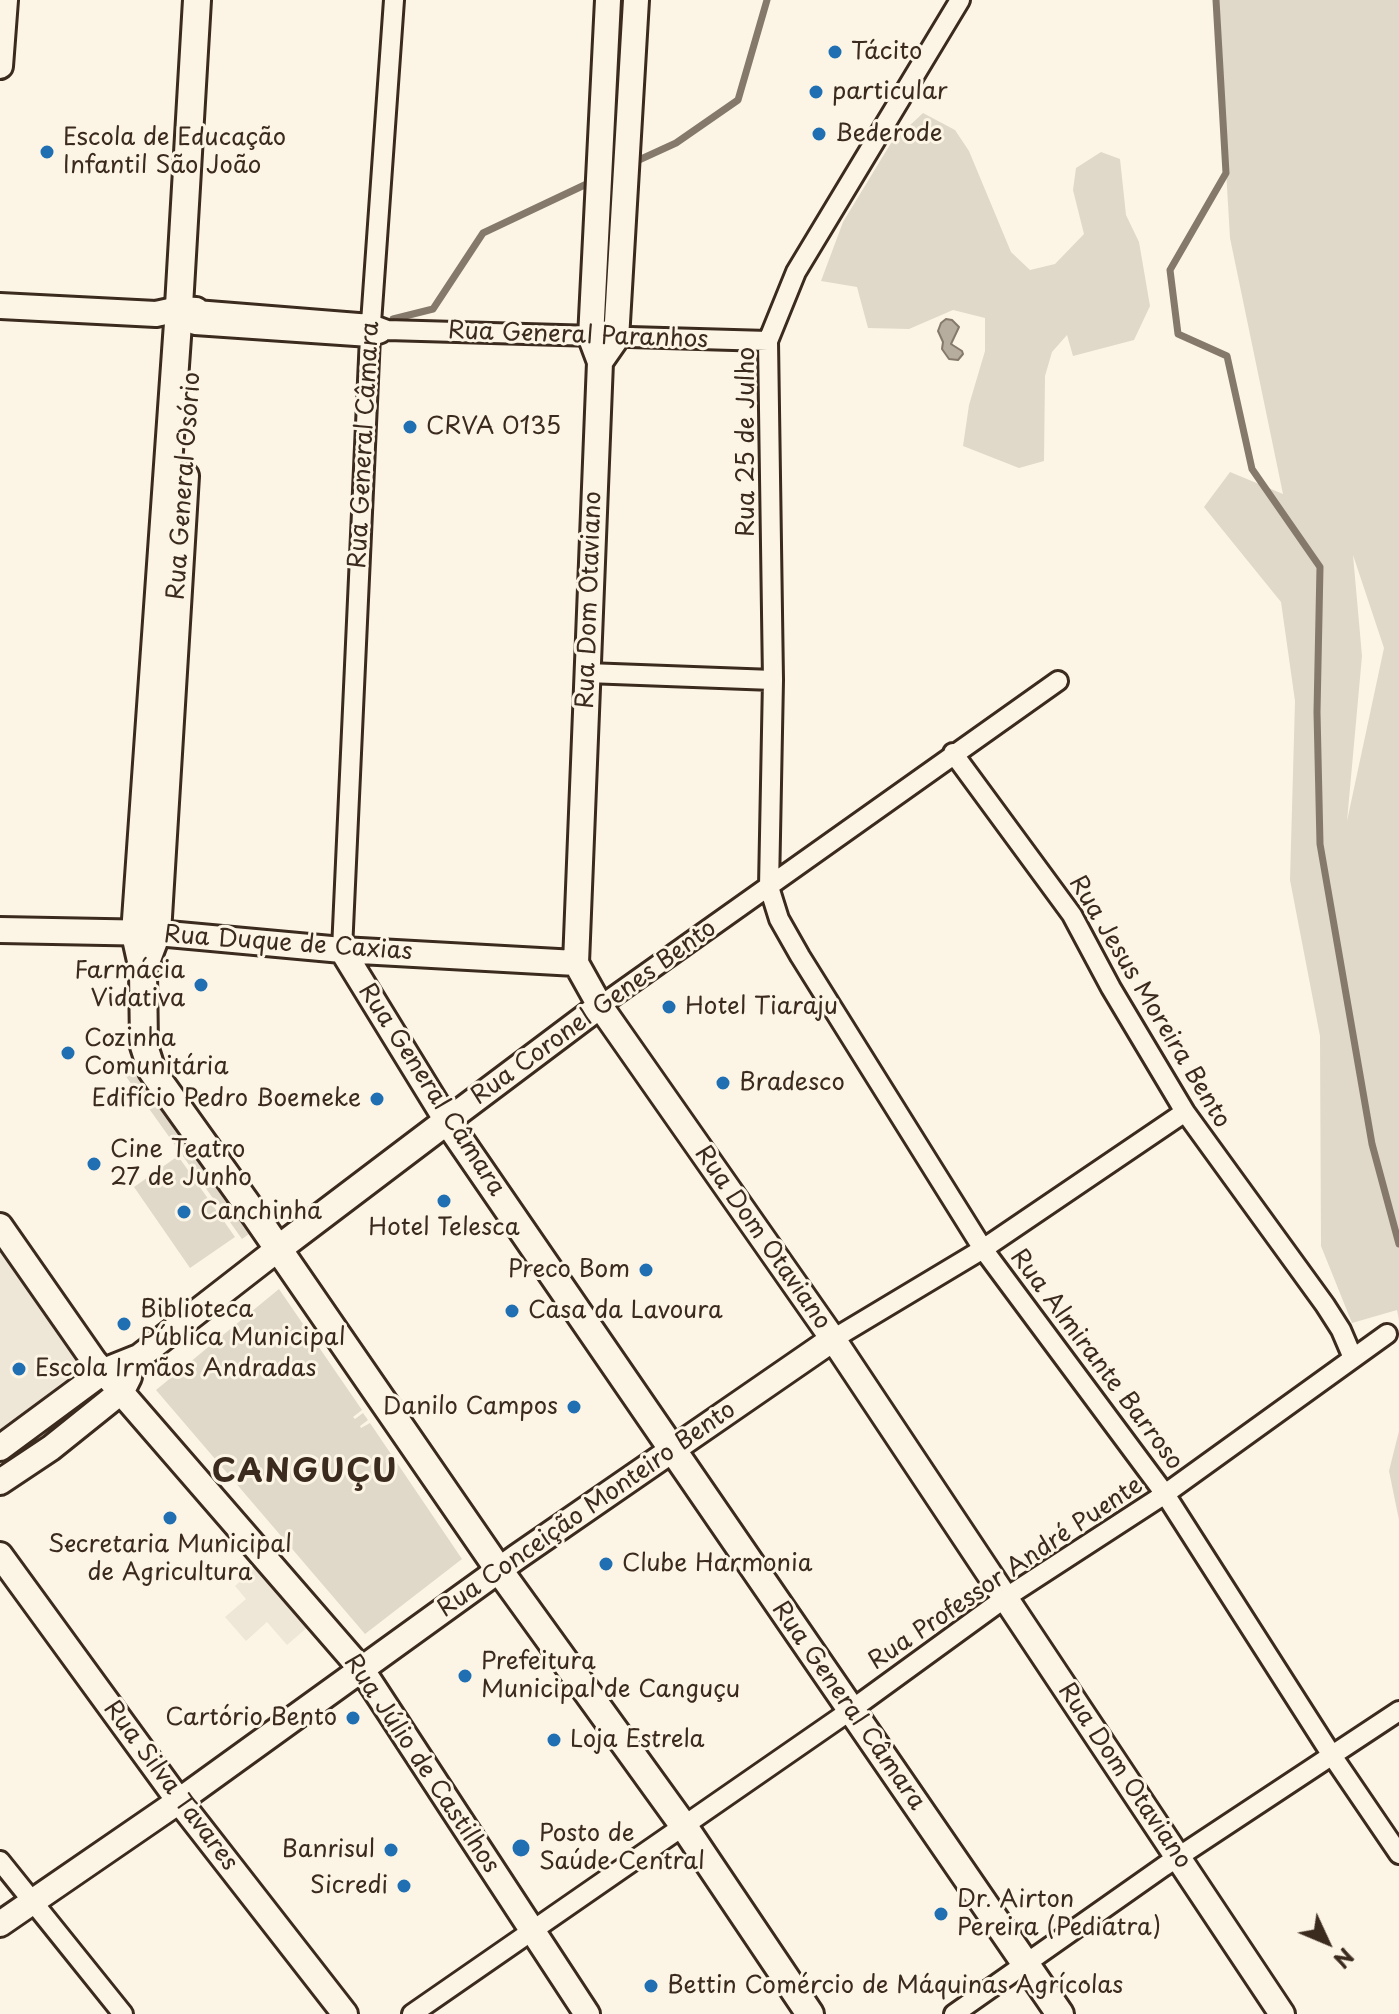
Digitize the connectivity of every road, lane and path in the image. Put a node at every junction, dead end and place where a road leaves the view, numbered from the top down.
1 (5, 0) edge
2 (197, 0) edge
3 (214, 0) edge
4 (394, 0) edge
5 (608, 0) edge
6 (636, 0) edge
7 (960, 0) edge
8 (606, 42) junction
9 (633, 45) junction
10 (0, 66) edge
11 (598, 202) junction
12 (624, 202) junction
13 (0, 306) edge
14 (181, 316) junction
15 (376, 330) junction
16 (591, 338) junction
17 (616, 339) junction
18 (768, 341) junction
19 (600, 362) junction
20 (587, 673) junction
21 (773, 680) junction
22 (1058, 681) dead end
23 (953, 753) junction
24 (769, 887) junction
25 (0, 930) edge
26 (146, 933) junction
27 (342, 950) junction
28 (576, 963) junction
29 (600, 1006) junction
30 (1185, 1112) junction
31 (447, 1121) junction
32 (0, 1226) edge
33 (278, 1249) junction
34 (983, 1249) junction
35 (1387, 1334) dead end
36 (833, 1339) junction
37 (139, 1357) junction
38 (1353, 1358) junction
39 (104, 1371) junction
40 (122, 1391) junction
41 (33, 1423) junction
42 (0, 1448) edge
43 (51, 1448) junction
44 (672, 1451) junction
45 (0, 1482) edge
46 (1165, 1494) junction
47 (0, 1555) edge
48 (499, 1570) junction
49 (1005, 1598) junction
50 (362, 1670) junction
51 (851, 1710) junction
52 (1399, 1711) edge
53 (1331, 1754) junction
54 (179, 1801) junction
55 (683, 1825) junction
56 (1399, 1854) edge
57 (1178, 1857) junction
58 (0, 1861) edge
59 (34, 1901) junction
60 (0, 1924) edge
61 (532, 1930) junction
62 (1026, 1963) junction
63 (123, 2014) edge
64 (345, 2014) edge
65 (412, 2014) edge
66 (587, 2014) edge
67 (810, 2014) edge
68 (954, 2014) edge
69 (1060, 2014) edge
70 (1282, 2014) edge

1 - 10 street
2 - 14 main road, Rua General Osório
3 - 14 main road, Rua General Osório
4 - 15 street, Rua General Câmara
5 - 8 street, Rua Dom Otaviano
6 - 9 street
7 - 18 street, Rua 25 de Julho
8 - 9 street
8 - 11 street, Rua Dom Otaviano
9 - 12 street
11 - 12 street
11 - 16 street, Rua Dom Otaviano
12 - 17 street
13 - 14 street, Rua General Paranhos
14 - 15 street, Rua General Paranhos
14 - 26 main road, Rua General Osório
15 - 16 street, Rua General Paranhos
15 - 27 street, Rua General Câmara
16 - 17 street, Rua General Paranhos
16 - 19 street, Rua Dom Otaviano
17 - 18 street, Rua General Paranhos
17 - 19 street
18 - 21 street, Rua 25 de Julho
19 - 20 street, Rua Dom Otaviano
20 - 21 street
20 - 28 street, Rua Dom Otaviano
21 - 24 street, Rua 25 de Julho
22 - 23 street, Rua Coronel Genes Bento
23 - 24 street, Rua Coronel Genes Bento
23 - 30 street, Rua Jesus Moreira Bento
24 - 29 street, Rua Coronel Genes Bento
24 - 34 street, Rua Almirante Barroso
25 - 26 street, Rua Duque de Caxias
26 - 27 street, Rua Duque de Caxias
26 - 33 main road, Rua General Osório
27 - 28 street, Rua Duque de Caxias
27 - 31 street, Rua General Câmara
28 - 29 street, Rua Dom Otaviano
29 - 31 street, Rua Coronel Genes Bento
29 - 36 street, Rua Dom Otaviano
30 - 34 street, Rua Conceição Monteiro Bento
30 - 38 street, Rua Jesus Moreira Bento
31 - 33 main road, Rua Coronel Genes Bento
31 - 44 main road, Rua General Câmara
32 - 39 street, Rua Júlio de Castilhos
33 - 37 street, Rua Coronel Genes Bento
33 - 48 main road, Rua General Osório
34 - 36 street, Rua Conceição Monteiro Bento
34 - 46 street, Rua Almirante Barroso
35 - 38 street, Rua Professor André Puente
36 - 44 street, Rua Conceição Monteiro Bento
36 - 49 street, Rua Dom Otaviano
37 - 39 street, Rua Coronel Genes Bento
37 - 40 street, Rua Coronel Genes Bento
38 - 46 street, Rua Professor André Puente
39 - 40 street, Rua Júlio de Castilhos
39 - 41 street, Rua Coronel Genes Bento
40 - 43 street, Rua Coronel Genes Bento
40 - 50 street, Rua Júlio de Castilhos
41 - 42 street, Rua Coronel Genes Bento
41 - 43 street
43 - 45 street, Rua Coronel Genes Bento
44 - 48 street, Rua Conceição Monteiro Bento
44 - 51 main road, Rua General Câmara
46 - 49 street, Rua Professor André Puente
46 - 53 street, Rua Almirante Barroso
47 - 54 street, Rua Silva Tavares
48 - 50 street, Rua Conceição Monteiro Bento
48 - 55 main road, Rua General Osório
49 - 51 street, Rua Professor André Puente
49 - 57 street, Rua Dom Otaviano
50 - 54 street, Rua Conceição Monteiro Bento
50 - 61 street, Rua Júlio de Castilhos
51 - 55 street, Rua Professor André Puente
51 - 62 main road, Rua General Câmara
52 - 53 street
53 - 56 street, Rua Almirante Barroso
53 - 57 street
54 - 59 street, Rua Conceição Monteiro Bento
54 - 64 street, Rua Silva Tavares
55 - 61 street, Rua Professor André Puente
55 - 67 main road, Rua General Osório
57 - 62 street
57 - 70 street, Rua Dom Otaviano
58 - 59 street
59 - 60 street, Rua Conceição Monteiro Bento
59 - 63 street
61 - 65 street, Rua Professor André Puente
61 - 66 street, Rua Júlio de Castilhos
62 - 68 street
62 - 69 main road, Rua General Câmara

